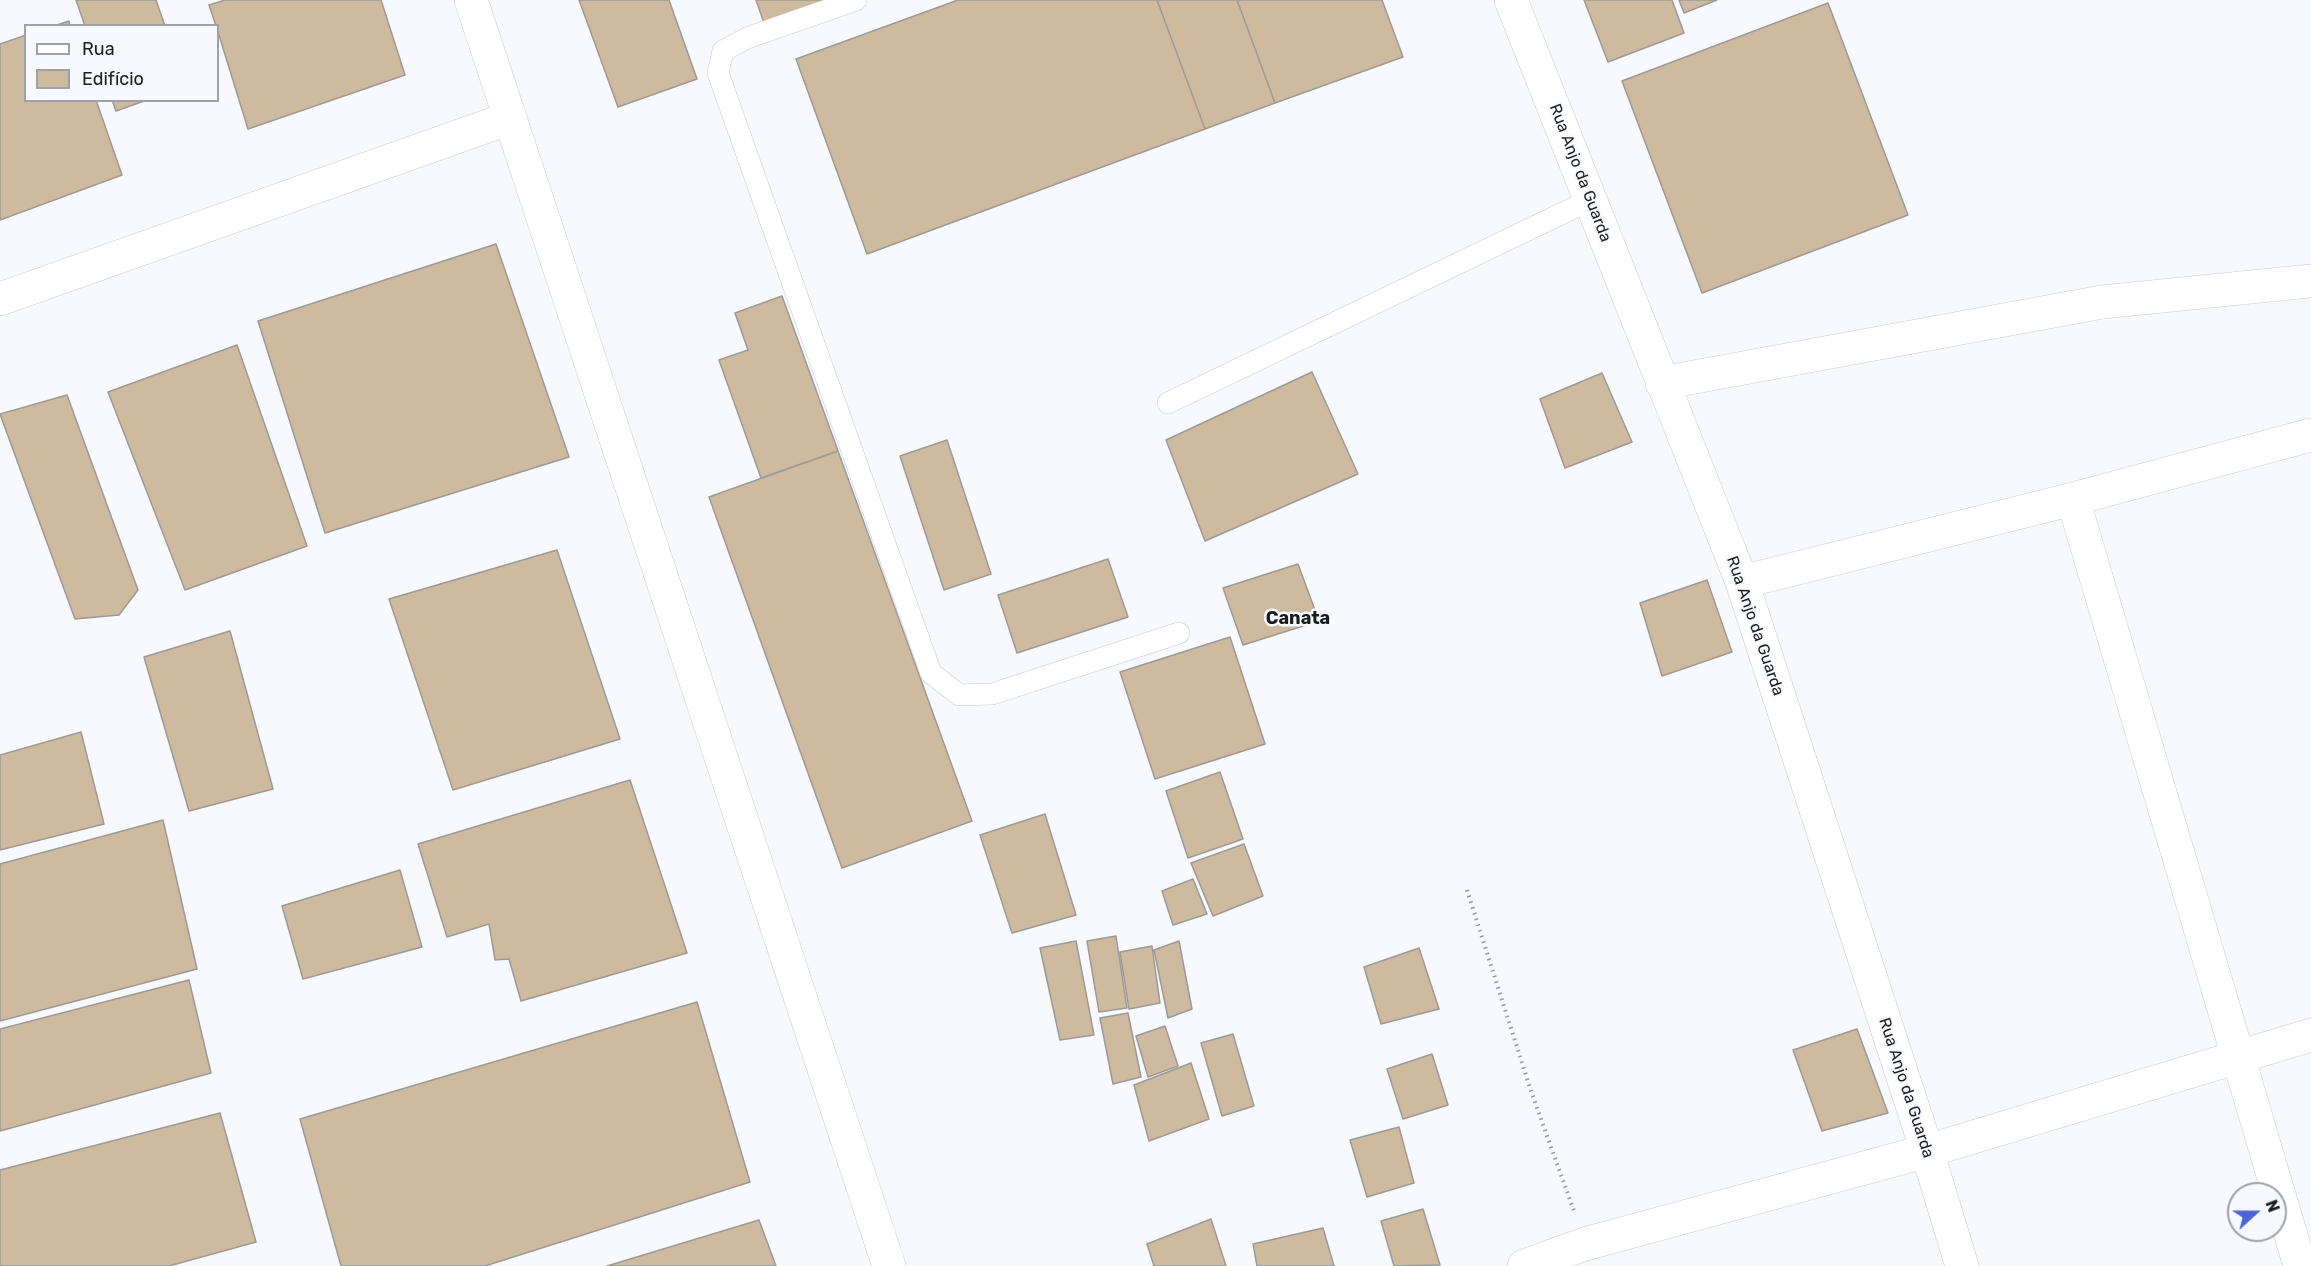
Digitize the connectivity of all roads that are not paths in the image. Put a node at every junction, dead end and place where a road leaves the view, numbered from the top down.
1 (471, 0) edge
2 (856, 0) edge
3 (1511, 0) edge
4 (510, 118) junction
5 (1590, 200) junction
6 (2311, 281) edge
7 (0, 299) edge
8 (1662, 383) junction
9 (1168, 403) dead end
10 (2311, 435) edge
11 (2073, 499) junction
12 (1742, 582) junction
13 (1179, 633) dead end
14 (2311, 1035) edge
15 (2237, 1057) junction
16 (1927, 1152) junction
17 (889, 1266) edge
18 (1524, 1266) edge
19 (1962, 1266) edge
20 (2300, 1266) edge

1 - 4 street
2 - 13 lane
3 - 5 street, Rua Anjo da Guarda
4 - 7 street
4 - 17 street
5 - 8 street, Rua Anjo da Guarda
5 - 9 lane
6 - 8 street
8 - 12 street, Rua Anjo da Guarda
10 - 11 street
11 - 12 street
11 - 15 street
12 - 16 street, Rua Anjo da Guarda
14 - 15 street
15 - 16 street
15 - 20 street
16 - 18 street
16 - 19 street, Rua Anjo da Guarda

